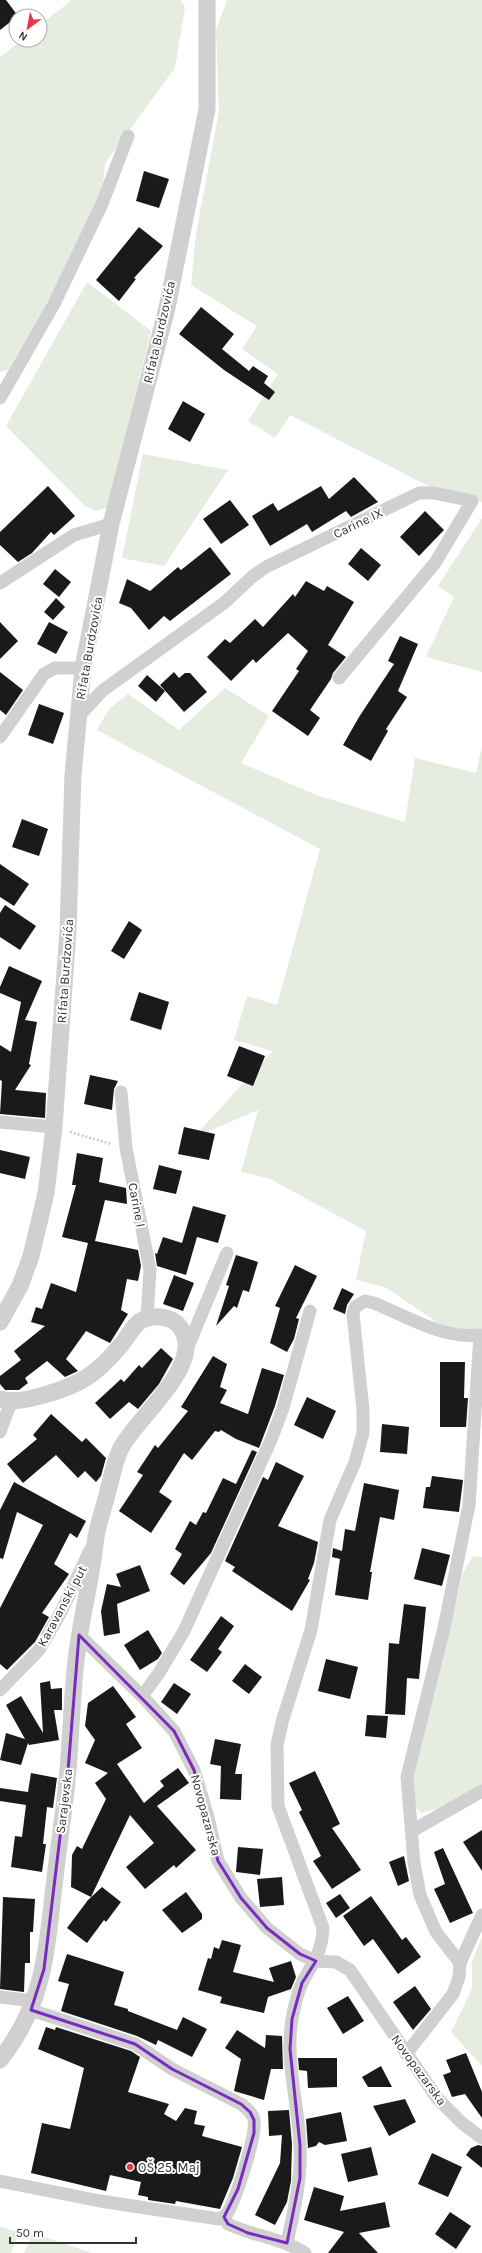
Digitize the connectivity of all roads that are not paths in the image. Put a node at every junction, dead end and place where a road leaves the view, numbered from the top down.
1 (207, 0) edge
2 (128, 136) dead end
3 (0, 398) edge
4 (111, 524) junction
5 (0, 583) edge
6 (83, 668) junction
7 (339, 678) dead end
8 (78, 717) junction
9 (0, 737) edge
10 (121, 1092) dead end
11 (0, 1122) edge
12 (54, 1127) junction
13 (227, 1253) dead end
14 (310, 1311) dead end
15 (147, 1317) junction
16 (0, 1322) edge
17 (481, 1335) edge
18 (187, 1349) junction
19 (6, 1400) edge
20 (0, 1432) edge
21 (96, 1533) junction
22 (79, 1635) junction
23 (0, 1690) edge
24 (142, 1696) junction
25 (482, 1791) edge
26 (412, 1831) junction
27 (482, 1915) edge
28 (316, 1961) junction
29 (460, 1963) junction
30 (0, 1997) edge
31 (32, 2006) junction
32 (406, 2054) junction
33 (0, 2060) edge
34 (482, 2138) edge
35 (0, 2181) edge
36 (224, 2217) junction
37 (287, 2243) junction
38 (305, 2253) edge

1 - 4 street, Rifata Burdzovića
2 - 3 street
4 - 5 street
4 - 6 street, Rifata Burdzovića
6 - 8 street, Rifata Burdzovića
6 - 9 street
7 - 8 street, Carine IX
8 - 12 street, Rifata Burdzovića
10 - 15 street, Carine I
11 - 12 street
12 - 16 street, Rifata Burdzovića
13 - 18 street
14 - 24 street
15 - 18 street
15 - 19 street
17 - 26 street
17 - 28 street
18 - 21 street, Sarajevska
19 - 20 street
21 - 22 street, Sarajevska
21 - 23 street, Karavanski put
22 - 24 street, Novopazarska
22 - 31 street, Sarajevska
24 - 28 street, Novopazarska
25 - 26 street
26 - 29 street
27 - 29 street
28 - 32 street, Novopazarska
28 - 37 street
29 - 32 street
30 - 31 street
31 - 33 street, Sarajevska
31 - 36 street
32 - 34 street, Novopazarska
35 - 36 street
36 - 37 street
37 - 38 street

